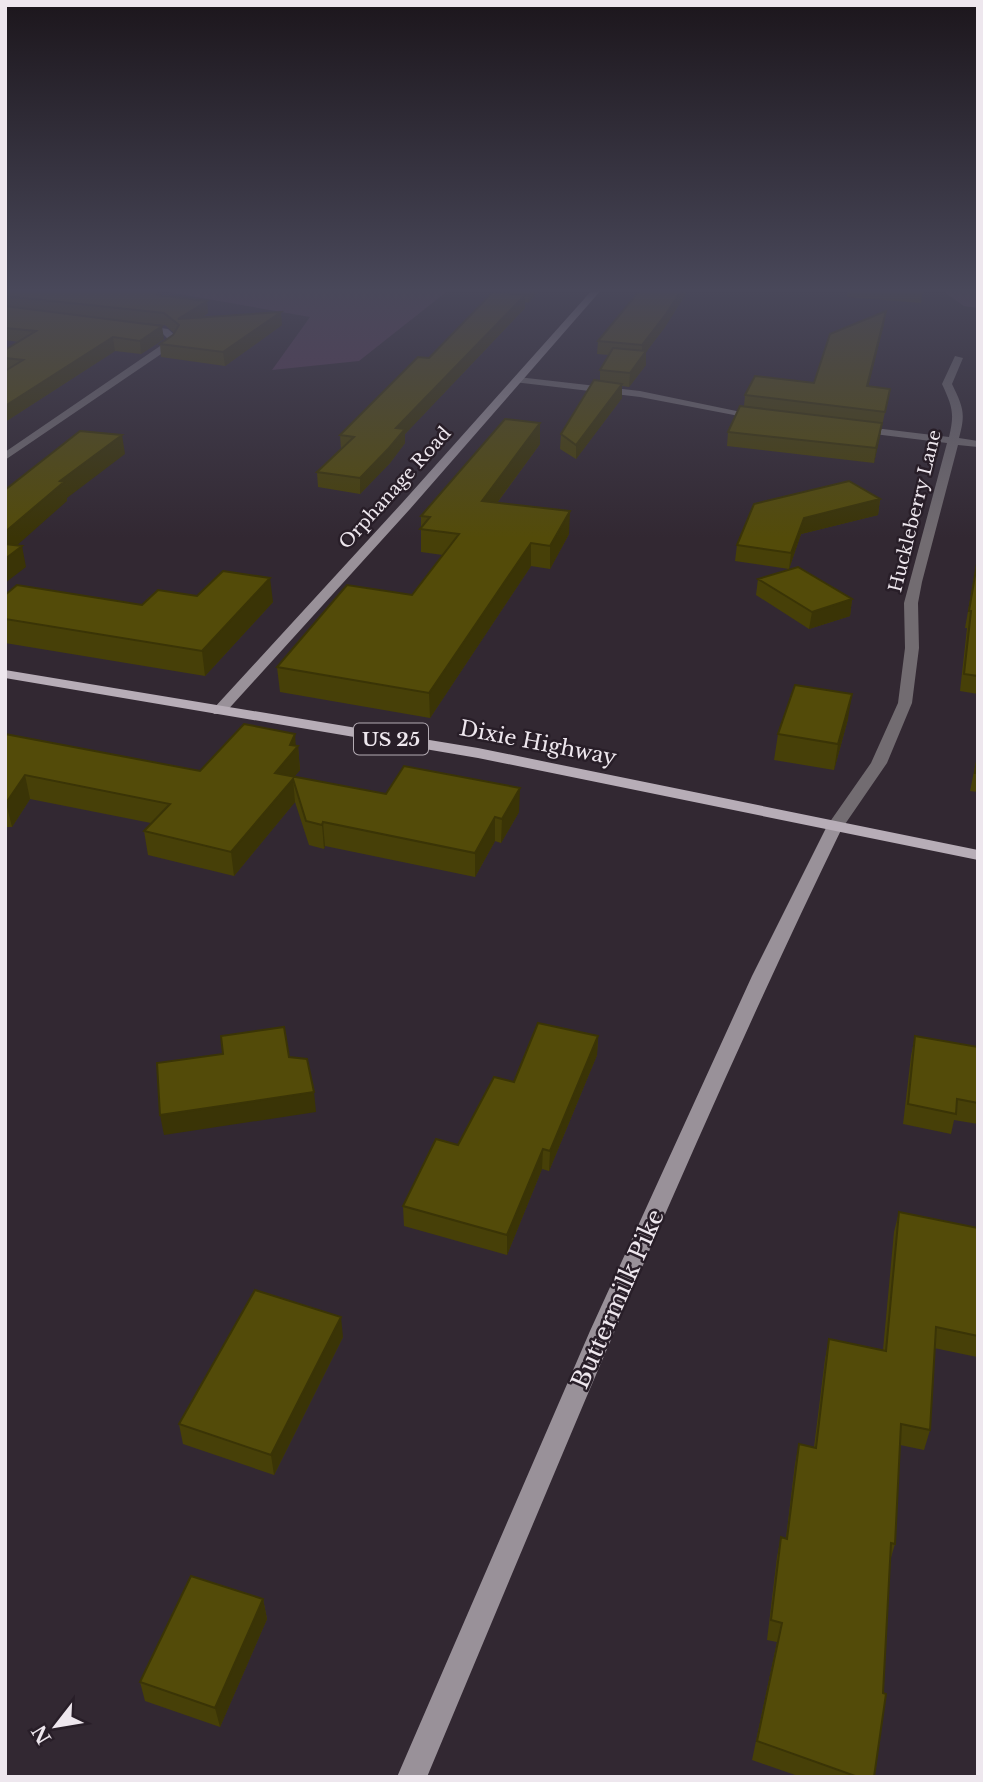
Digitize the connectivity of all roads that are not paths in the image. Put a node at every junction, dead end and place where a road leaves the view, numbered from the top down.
1 (129, 372) edge
2 (525, 372) edge
3 (952, 372) edge
4 (518, 380) junction
5 (776, 419) edge
6 (842, 427) edge
7 (953, 441) junction
8 (978, 443) edge
9 (5, 457) edge
10 (5, 674) edge
11 (219, 711) junction
12 (835, 826) junction
13 (978, 855) edge
14 (412, 1777) edge

1 - 9 street
2 - 4 main road, Orphanage Road
3 - 7 street, Huckleberry Lane
4 - 5 street
4 - 11 main road, Orphanage Road
6 - 7 street
7 - 8 street
7 - 12 street, Huckleberry Lane
10 - 11 main road, Dixie Highway / US 25
11 - 12 main road, Dixie Highway / US 25
12 - 13 main road, Dixie Highway / US 25
12 - 14 main road, Buttermilk Pike

